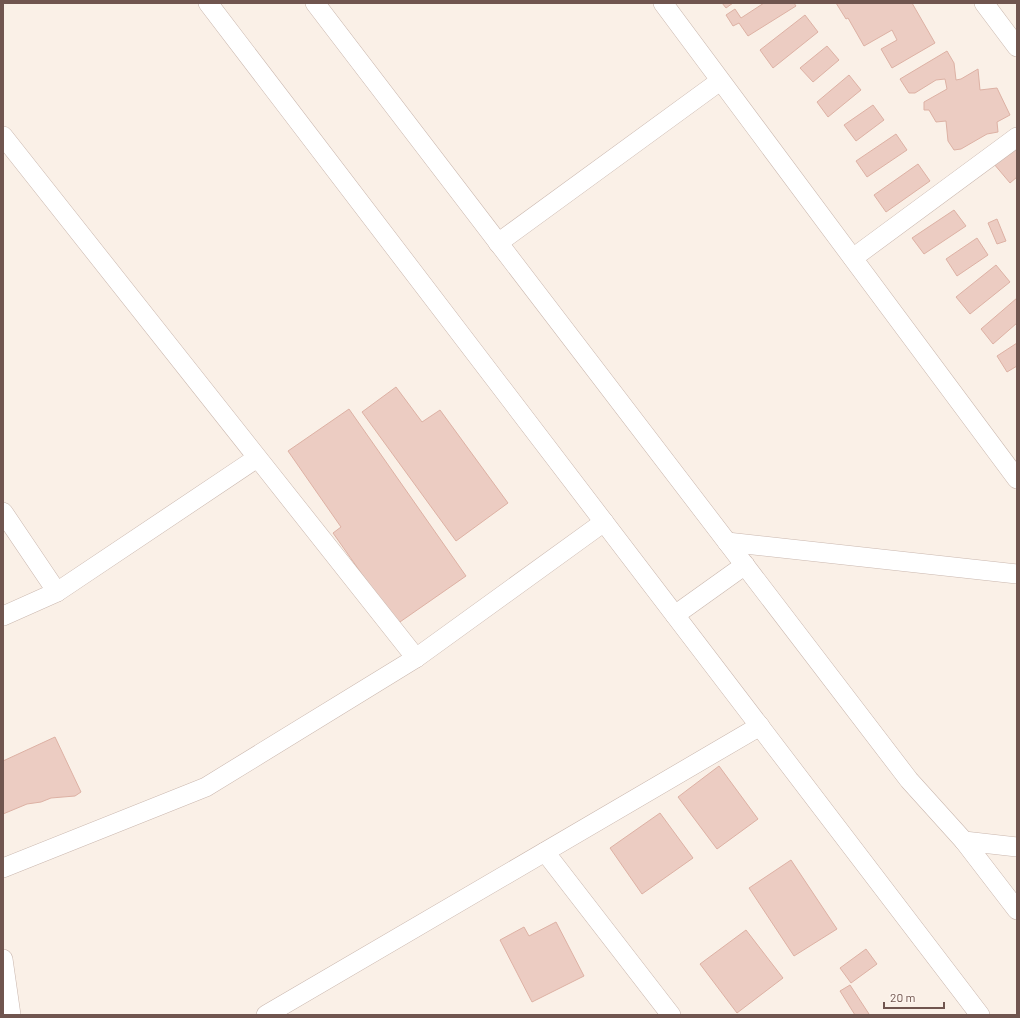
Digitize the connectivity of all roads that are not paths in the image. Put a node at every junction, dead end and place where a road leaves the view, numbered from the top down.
1 (208, 3) edge
2 (315, 3) edge
3 (663, 3) edge
4 (984, 3) edge
5 (1017, 47) edge
6 (720, 81) junction
7 (3, 136) edge
8 (1017, 137) edge
9 (498, 243) junction
10 (853, 258) junction
11 (257, 458) junction
12 (1017, 479) edge
13 (3, 512) edge
14 (604, 522) junction
15 (727, 542) junction
16 (745, 566) junction
17 (1017, 574) edge
18 (57, 592) junction
19 (675, 615) junction
20 (3, 616) edge
21 (416, 658) junction
22 (760, 726) junction
23 (964, 841) junction
24 (1017, 847) edge
25 (545, 852) junction
26 (3, 868) edge
27 (1017, 910) edge
28 (3, 959) edge
29 (11, 1015) edge
30 (266, 1015) edge
31 (671, 1015) edge
32 (980, 1015) edge

1 - 14 street
2 - 9 street
3 - 6 street
4 - 5 street
6 - 9 street
6 - 10 street
7 - 11 street
8 - 10 street
9 - 15 street
10 - 12 street
11 - 18 street
11 - 21 street
13 - 18 street
14 - 19 street
14 - 21 street
15 - 16 street
15 - 17 street
16 - 19 street
16 - 23 street
18 - 20 street
19 - 22 street
21 - 26 street
22 - 25 street
22 - 32 street
23 - 24 street
23 - 27 street
25 - 30 street
25 - 31 street
28 - 29 street

